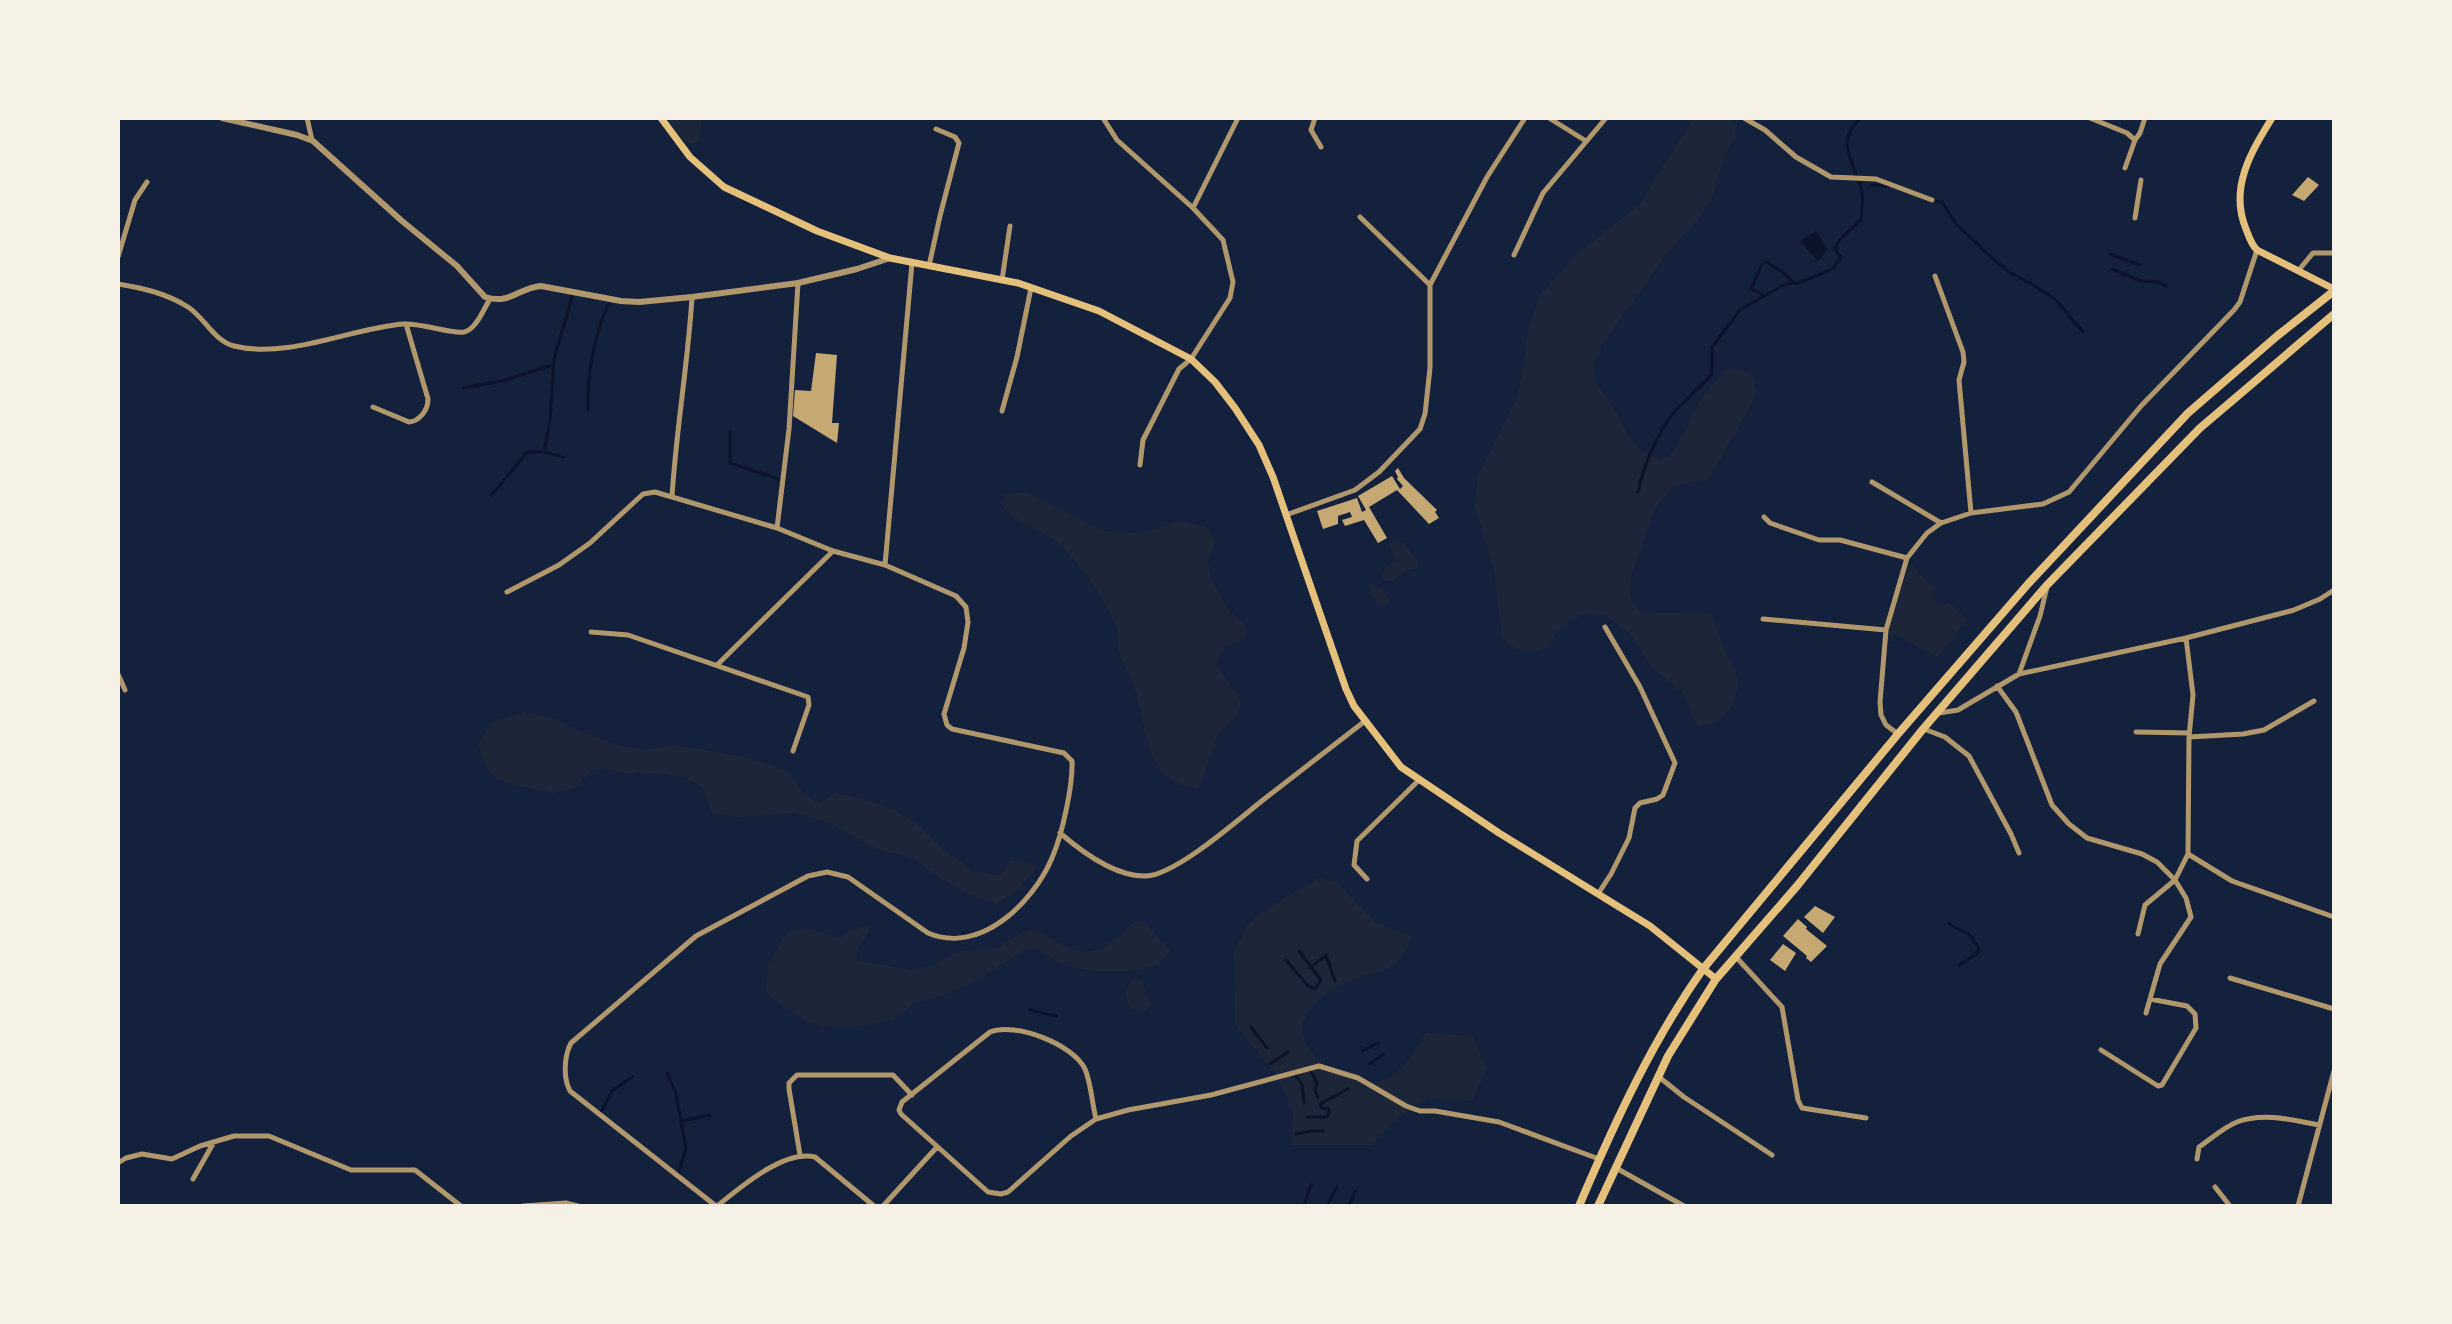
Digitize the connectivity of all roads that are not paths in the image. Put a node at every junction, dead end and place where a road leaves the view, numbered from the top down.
1 (222, 118) edge
2 (307, 118) edge
3 (661, 118) edge
4 (1103, 118) edge
5 (1238, 118) edge
6 (1315, 118) edge
7 (1525, 118) edge
8 (1549, 118) edge
9 (1606, 118) edge
10 (1744, 118) edge
11 (2090, 118) edge
12 (2145, 118) edge
13 (2272, 118) edge
14 (936, 129) dead end
15 (2135, 140) junction
16 (313, 141) junction
17 (1586, 141) junction
18 (1321, 147) dead end
19 (2125, 168) dead end
20 (2141, 180) dead end
21 (147, 182) dead end
22 (1932, 200) dead end
23 (1193, 208) junction
24 (1360, 217) dead end
25 (2135, 218) dead end
26 (1010, 226) dead end
27 (2257, 250) junction
28 (2334, 253) edge
29 (1514, 255) dead end
30 (118, 257) edge
31 (890, 258) junction
32 (912, 263) junction
33 (929, 266) junction
34 (2298, 271) junction
35 (1935, 276) dead end
36 (1002, 280) junction
37 (798, 283) junction
38 (118, 284) edge
39 (1430, 285) junction
40 (1031, 288) junction
41 (2334, 290) edge
42 (692, 297) junction
43 (490, 299) junction
44 (2334, 314) edge
45 (406, 324) junction
46 (1191, 359) junction
47 (373, 407) dead end
48 (1002, 411) dead end
49 (1140, 465) dead end
50 (1872, 482) dead end
51 (672, 497) junction
52 (1971, 513) junction
53 (1286, 515) junction
54 (1764, 517) dead end
55 (1941, 523) junction
56 (777, 528) junction
57 (833, 551) junction
58 (1907, 558) junction
59 (885, 565) junction
60 (2047, 585) junction
61 (2334, 590) edge
62 (507, 592) dead end
63 (1763, 619) dead end
64 (1605, 627) dead end
65 (1886, 630) junction
66 (591, 632) dead end
67 (2186, 638) junction
68 (717, 665) junction
69 (118, 674) edge
70 (2019, 674) junction
71 (1997, 686) junction
72 (125, 690) dead end
73 (2314, 701) dead end
74 (1939, 713) junction
75 (1365, 721) junction
76 (1923, 729) junction
77 (2136, 732) dead end
78 (1898, 734) junction
79 (2189, 735) junction
80 (793, 751) dead end
81 (1419, 780) junction
82 (1060, 833) junction
83 (2019, 853) dead end
84 (2188, 854) junction
85 (1367, 879) dead end
86 (2175, 880) junction
87 (1598, 894) junction
88 (2334, 917) edge
89 (2138, 934) dead end
90 (1736, 957) junction
91 (1703, 969) junction
92 (2230, 978) dead end
93 (1716, 979) junction
94 (2150, 999) junction
95 (2334, 1009) edge
96 (2146, 1013) dead end
97 (2101, 1050) dead end
98 (2334, 1071) edge
99 (1658, 1077) junction
100 (912, 1095) junction
101 (1866, 1118) dead end
102 (1096, 1119) junction
103 (2319, 1125) junction
104 (215, 1141) junction
105 (937, 1147) junction
106 (800, 1155) junction
107 (1772, 1155) dead end
108 (1599, 1159) junction
109 (2197, 1159) dead end
110 (118, 1163) edge
111 (1615, 1167) junction
112 (193, 1179) dead end
113 (2215, 1187) dead end
114 (461, 1206) edge
115 (523, 1206) edge
116 (578, 1206) edge
117 (717, 1206) edge
118 (874, 1206) edge
119 (883, 1206) edge
120 (1579, 1206) edge
121 (1598, 1206) edge
122 (1684, 1206) edge
123 (2230, 1206) edge
124 (2298, 1206) edge

1 - 16 street
2 - 16 street
3 - 31 main road
4 - 23 street
5 - 23 street
6 - 18 street
7 - 39 street
8 - 17 street
9 - 17 street
10 - 22 street
11 - 15 street
12 - 15 street
13 - 27 main road
14 - 33 street
15 - 19 street
16 - 43 street
17 - 29 street
20 - 25 street
21 - 30 street
23 - 46 street
24 - 39 street
26 - 36 street
27 - 34 main road
27 - 52 street
28 - 34 street
31 - 32 main road
31 - 37 street
32 - 33 main road
32 - 59 street
33 - 36 main road
34 - 41 main road
35 - 52 street
36 - 40 main road
37 - 42 street
37 - 56 street
38 - 45 street
39 - 53 street
40 - 46 main road
40 - 48 street
41 - 78 highway
42 - 43 street
42 - 51 street
43 - 45 street
44 - 60 highway
45 - 47 street
46 - 49 street
46 - 53 main road
50 - 55 street
51 - 56 street
51 - 62 street
52 - 55 street
53 - 75 main road
54 - 58 street
55 - 58 street
56 - 57 street
57 - 59 street
57 - 68 street
58 - 65 street
59 - 82 street
60 - 70 street
60 - 74 highway
61 - 67 street
63 - 65 street
64 - 87 street
65 - 78 street
66 - 68 street
67 - 70 street
67 - 79 street
68 - 80 street
69 - 72 street
70 - 71 street
71 - 74 street
71 - 86 street
73 - 79 street
74 - 76 highway
75 - 81 main road
75 - 82 street
76 - 83 street
76 - 90 highway
77 - 79 street
78 - 91 highway
79 - 84 street
81 - 85 street
81 - 87 main road
82 - 117 street
84 - 86 street
84 - 88 street
86 - 89 street
86 - 94 street
87 - 91 main road
90 - 93 highway
90 - 101 street
91 - 93 main road
91 - 108 highway
92 - 95 street
93 - 99 highway
94 - 96 street
94 - 97 street
98 - 103 street
99 - 107 street
99 - 111 highway
100 - 102 street
100 - 105 street
100 - 106 street
102 - 105 street
102 - 108 street
103 - 109 street
103 - 124 street
104 - 110 street
104 - 112 street
104 - 114 street
105 - 119 street
106 - 117 street
106 - 118 street
108 - 120 highway
111 - 121 highway
111 - 122 street
113 - 123 street
115 - 116 street

